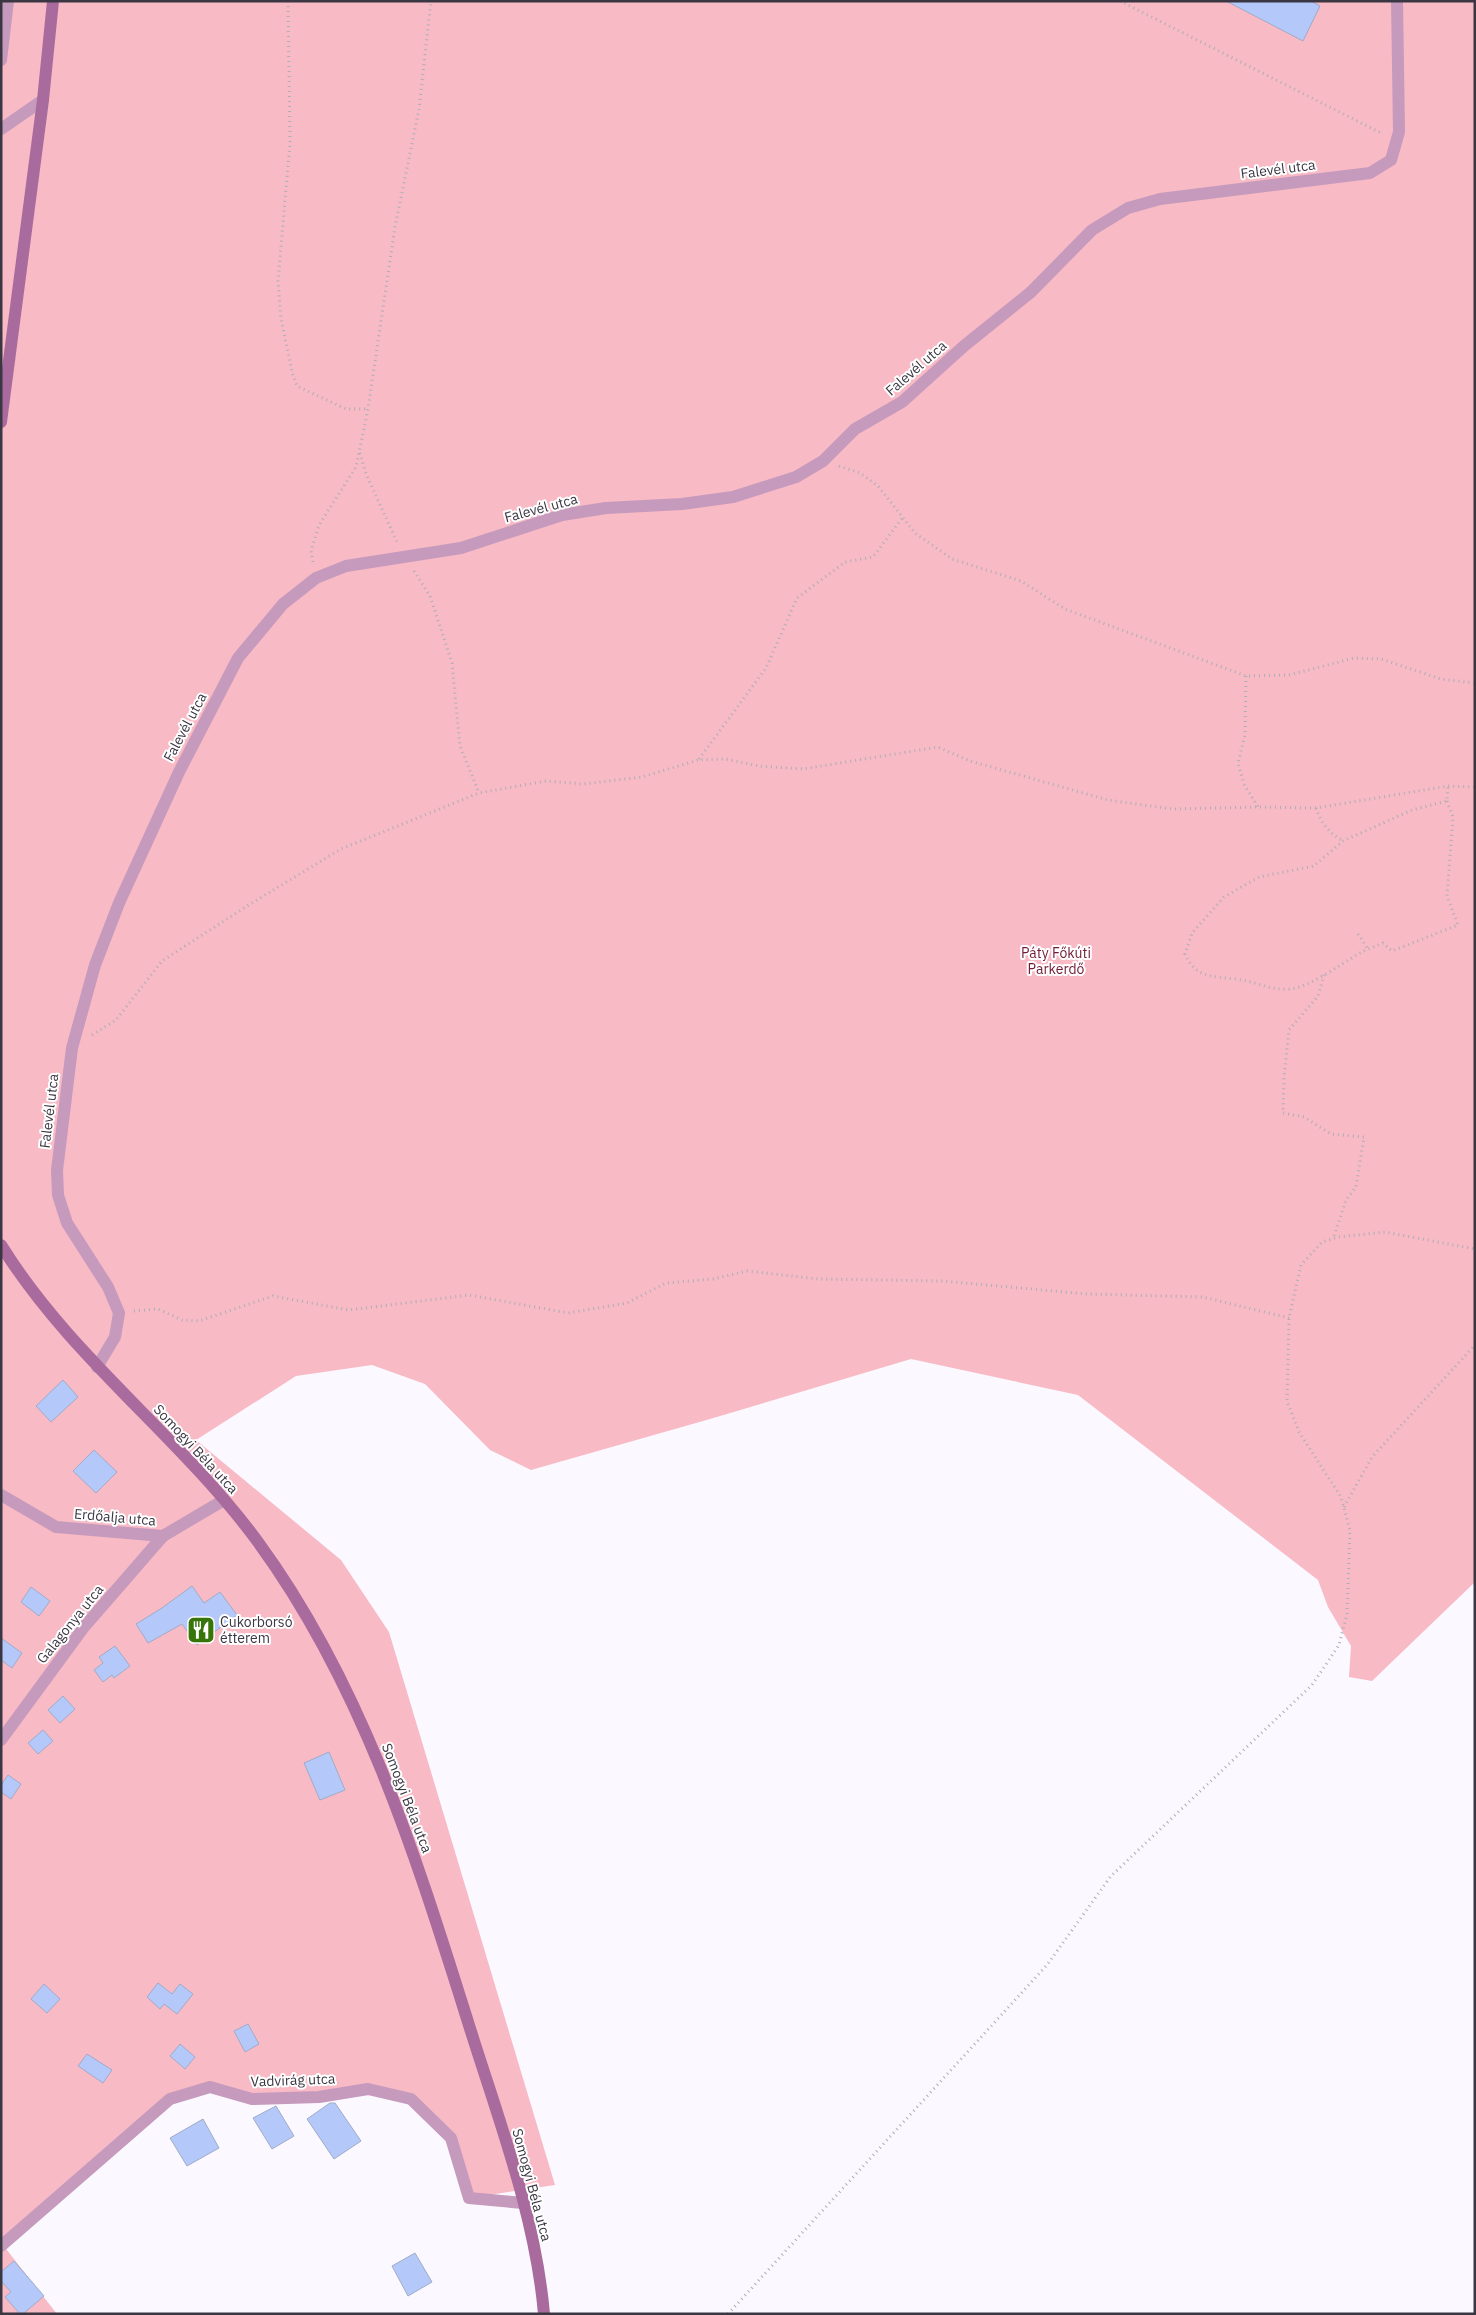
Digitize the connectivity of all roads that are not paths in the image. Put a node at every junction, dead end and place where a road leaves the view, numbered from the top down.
1 (8, 1) edge
2 (53, 1) edge
3 (1398, 1) edge
4 (1, 60) edge
5 (43, 100) junction
6 (1, 130) edge
7 (1, 422) edge
8 (1, 1245) edge
9 (97, 1367) junction
10 (1, 1495) edge
11 (224, 1500) junction
12 (163, 1536) junction
13 (6, 1721) edge
14 (1, 1740) edge
15 (523, 2203) junction
16 (1, 2246) edge
17 (544, 2314) edge

1 - 4 street
2 - 5 main road
3 - 9 street, Falevél utca
5 - 6 street
5 - 7 main road
8 - 9 main road, Somogyi Béla utca
9 - 11 main road, Somogyi Béla utca
10 - 12 street, Erdőalja utca
11 - 12 street, Erdőalja utca
11 - 15 main road, Somogyi Béla utca
12 - 13 street, Galagonya utca
13 - 14 street, Galagonya utca
15 - 16 street, Vadvirág utca
15 - 17 main road, Somogyi Béla utca

